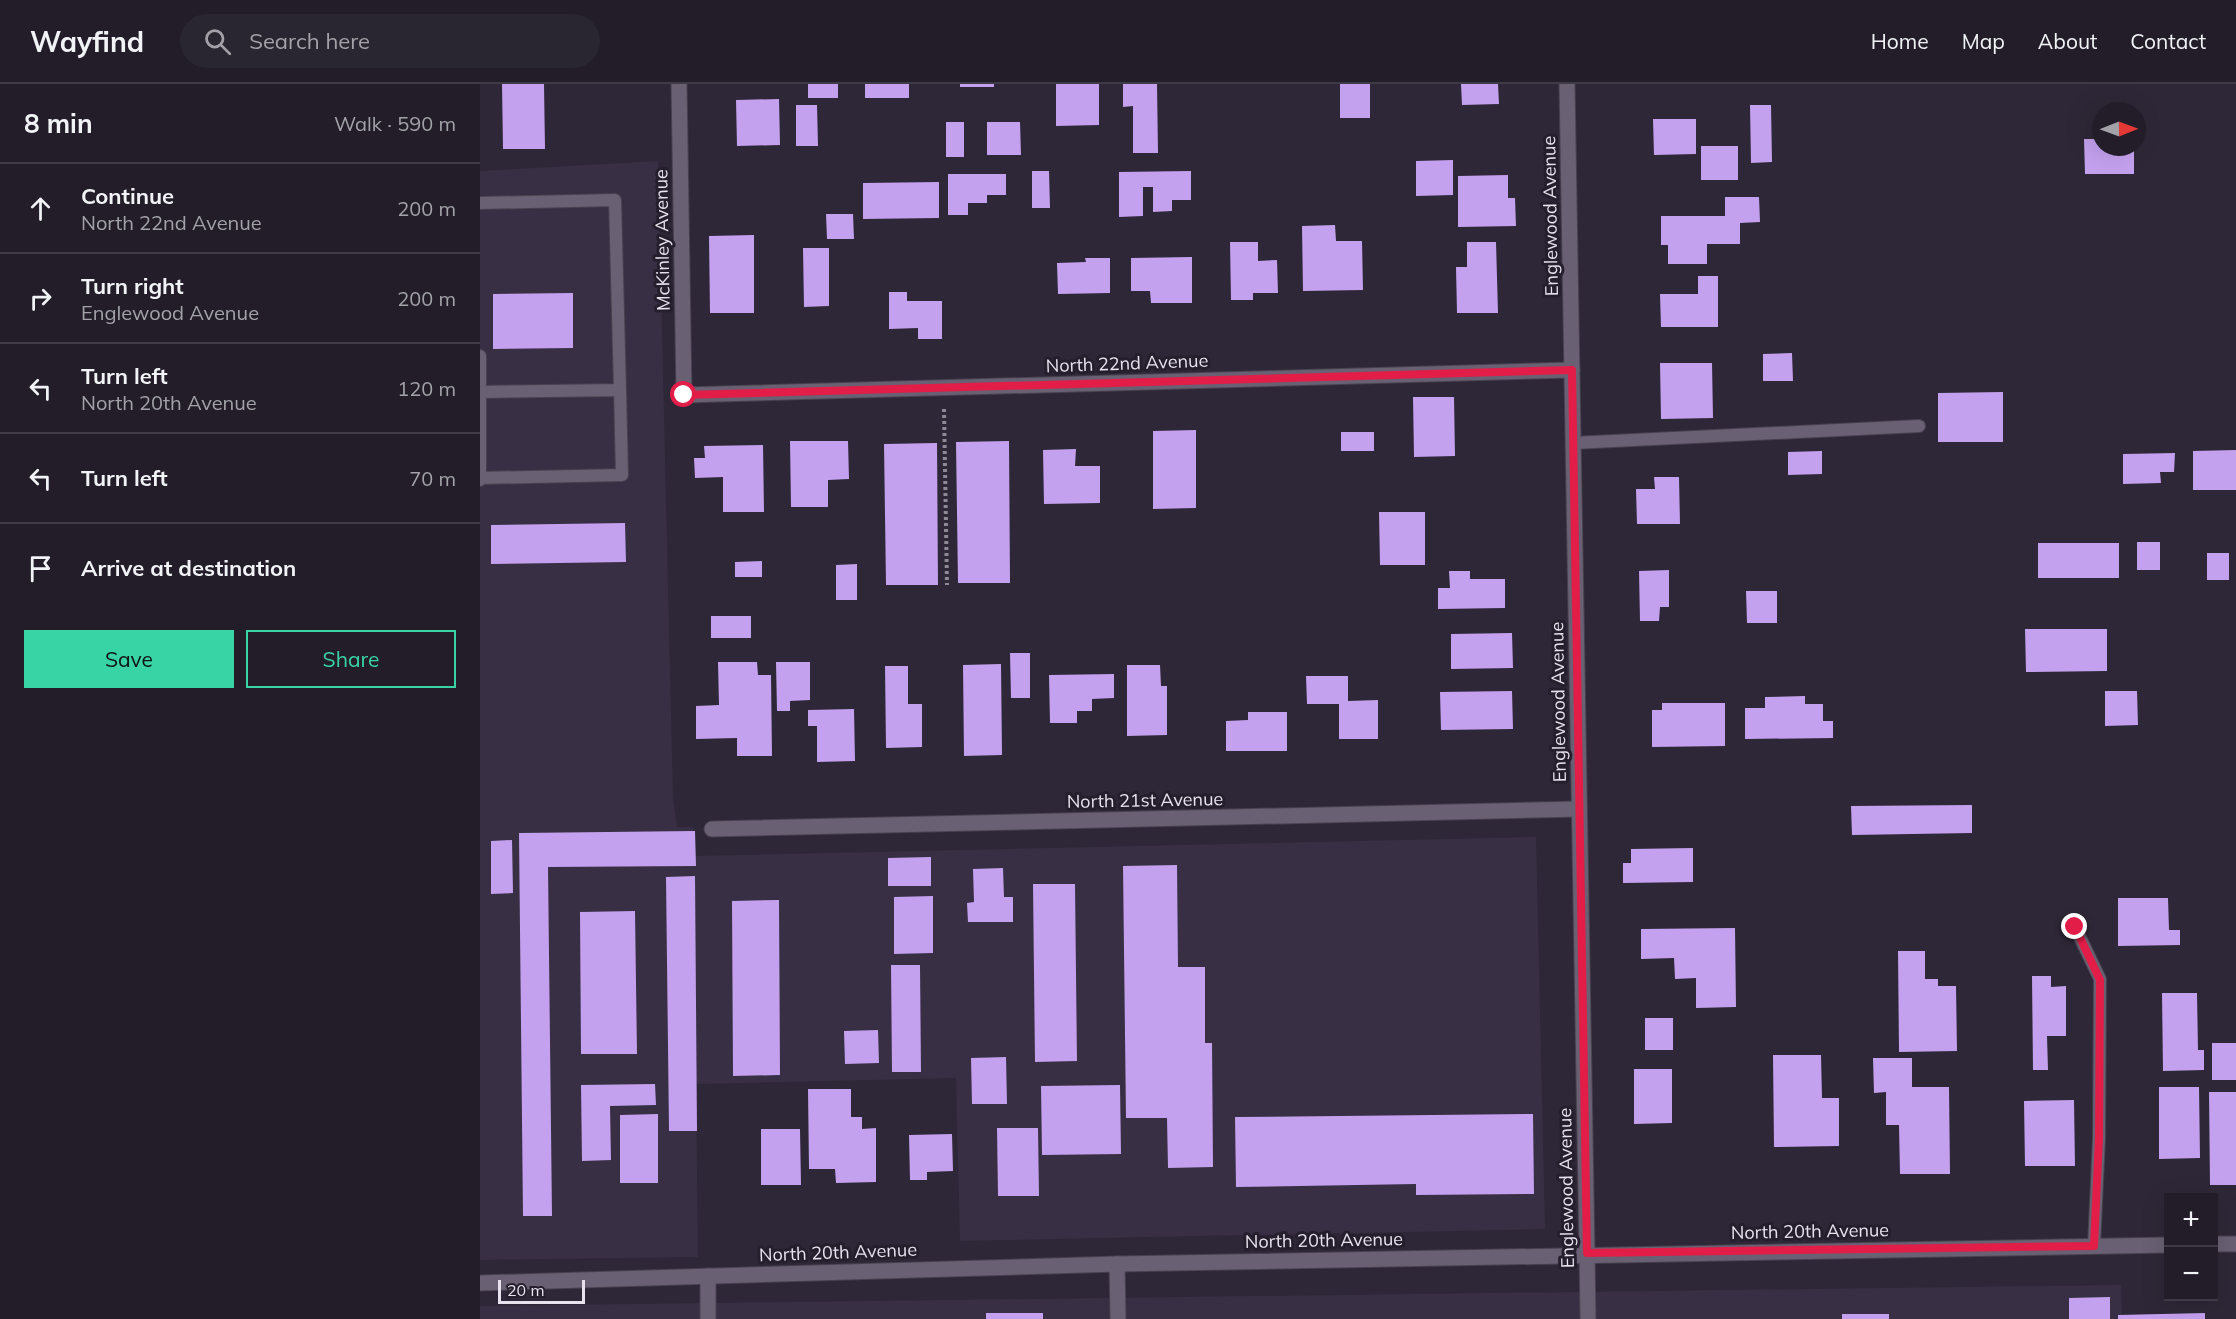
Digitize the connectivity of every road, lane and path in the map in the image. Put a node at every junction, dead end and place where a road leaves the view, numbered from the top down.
1 (679, 84) edge
2 (1568, 84) edge
3 (480, 203) edge
4 (480, 356) edge
5 (1572, 370) junction
6 (944, 388) junction
7 (620, 390) junction
8 (480, 392) edge
9 (684, 395) joint
10 (1919, 426) dead end
11 (1573, 443) junction
12 (480, 478) edge
13 (947, 585) dead end
14 (1579, 809) junction
15 (712, 830) dead end
16 (2075, 927) dead end
17 (2218, 1244) edge
18 (2236, 1244) edge
19 (2164, 1245) edge
20 (2094, 1246) junction
21 (1587, 1253) junction
22 (1117, 1263) junction
23 (708, 1276) junction
24 (480, 1283) edge
25 (708, 1319) edge
26 (1118, 1319) edge
27 (1588, 1319) edge

1 - 9 street, McKinley Avenue
2 - 5 street, Englewood Avenue
3 - 7 lane
4 - 8 lane
5 - 6 street, North 22nd Avenue
5 - 11 street, Englewood Avenue
6 - 9 street, North 22nd Avenue
6 - 13 path
7 - 8 lane
7 - 12 lane
8 - 12 lane
10 - 11 lane
11 - 14 street, Englewood Avenue
14 - 15 street, North 21st Avenue
14 - 21 street, Englewood Avenue
16 - 20 lane
17 - 18 street
19 - 20 street, North 20th Avenue
20 - 21 street, North 20th Avenue
21 - 22 street, North 20th Avenue
21 - 27 street, Englewood Avenue
22 - 23 street, North 20th Avenue
22 - 26 street
23 - 24 street, North 20th Avenue
23 - 25 street

